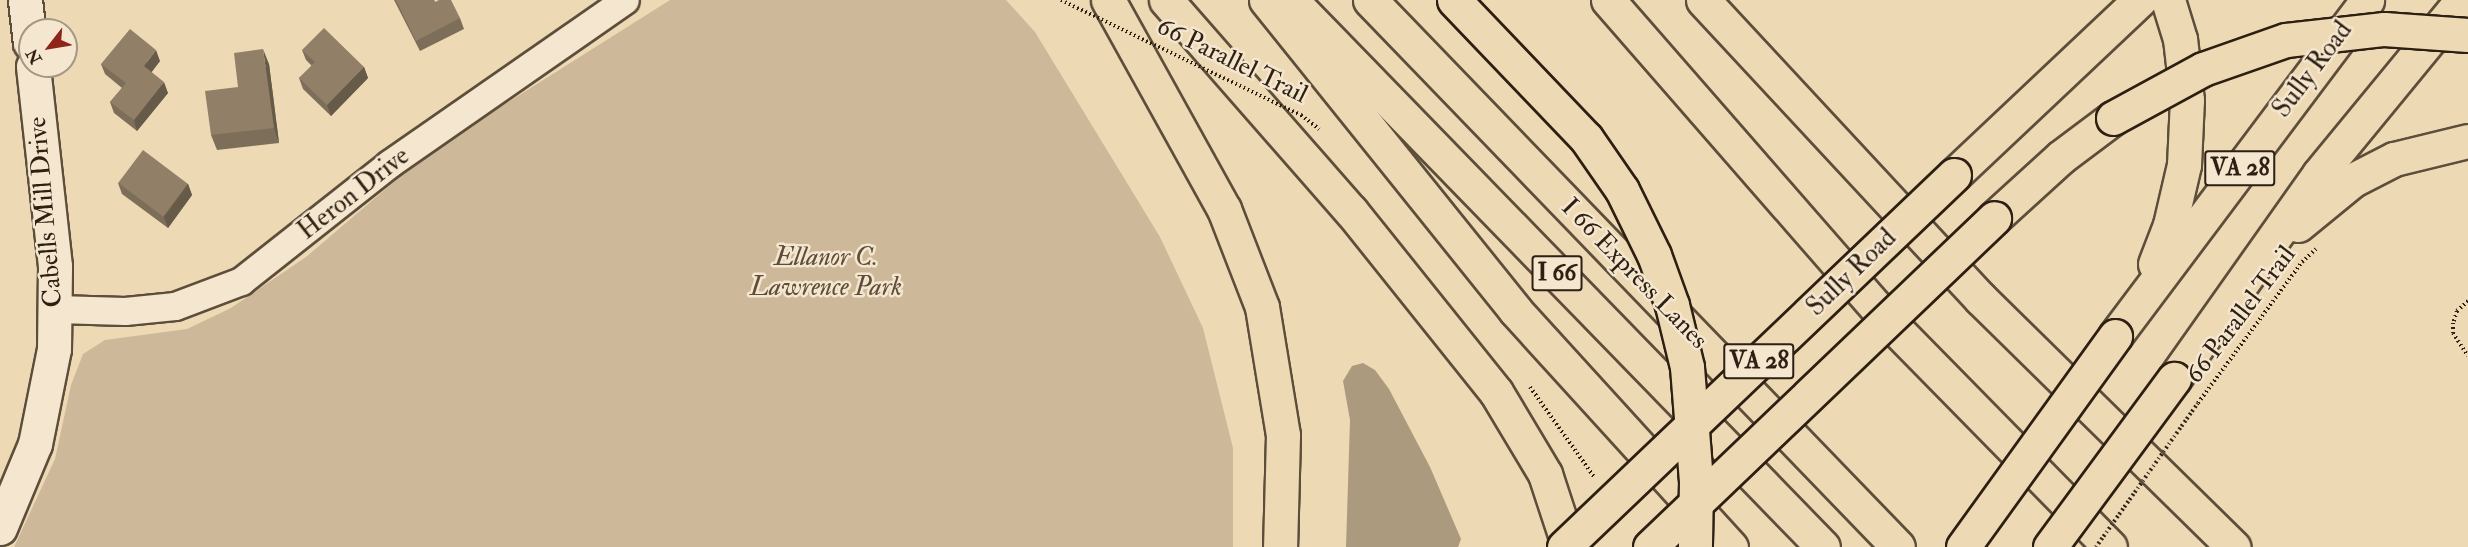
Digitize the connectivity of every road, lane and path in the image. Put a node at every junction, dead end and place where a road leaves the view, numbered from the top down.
1 (625, 0) edge
2 (1108, 0) edge
3 (1166, 0) edge
4 (1266, 0) edge
5 (1291, 0) edge
6 (1370, 0) edge
7 (1454, 0) edge
8 (1608, 0) edge
9 (1703, 0) edge
10 (2140, 0) edge
11 (2168, 0) edge
12 (2367, 0) edge
13 (2462, 0) edge
14 (28, 1) edge
15 (1063, 1) edge
16 (29, 18) edge
17 (2468, 35) edge
18 (34, 78) edge
19 (1319, 129) dead end
20 (2468, 141) edge
21 (2320, 246) dead end
22 (2234, 291) junction
23 (2468, 301) edge
24 (56, 309) junction
25 (2115, 336) junction
26 (2468, 356) edge
27 (0, 528) edge
28 (2232, 546) edge
29 (1280, 547) edge
30 (1564, 547) edge
31 (1569, 547) edge
32 (1650, 547) edge
33 (1695, 547) edge
34 (1731, 547) edge
35 (1823, 547) edge
36 (1898, 547) edge
37 (1962, 547) edge
38 (2050, 547) edge
39 (2096, 547) edge
40 (2110, 547) edge

1 - 24 street, Heron Drive
2 - 29 highway
3 - 31 highway
4 - 34 highway
5 - 35 highway, I 66
6 - 36 highway, I 66 Express Lanes
7 - 33 highway, bridge
8 - 40 highway
9 - 28 highway
10 - 30 highway, Sully Road / VA 28, bridge
11 - 25 highway
12 - 25 highway, Sully Road / VA 28
13 - 22 highway
14 - 16 street
15 - 19 path, 66 Parallel Trail, bridge
17 - 32 highway, bridge
18 - 24 street, Cabells Mill Drive
20 - 22 highway
21 - 39 path, 66 Parallel Trail, bridge
22 - 38 highway, bridge
23 - 26 path
24 - 27 street, Cabells Mill Drive
25 - 37 highway, Sully Road / VA 28, bridge

